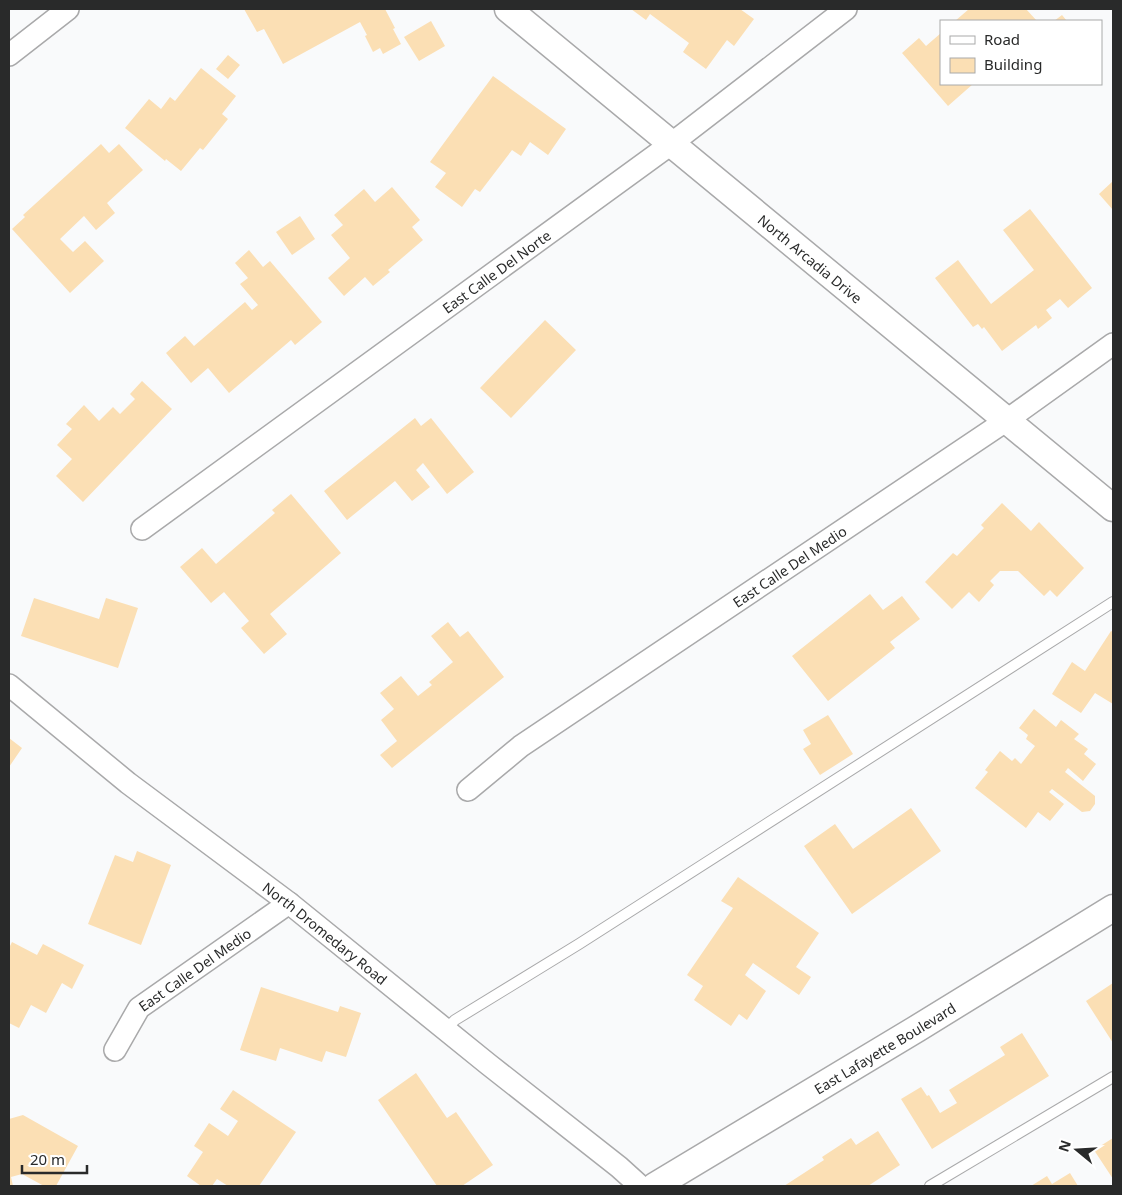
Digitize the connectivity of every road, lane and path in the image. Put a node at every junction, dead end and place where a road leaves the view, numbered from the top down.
1 (68, 9) edge
2 (508, 9) edge
3 (846, 9) edge
4 (9, 55) edge
5 (671, 144) junction
6 (1113, 344) edge
7 (1007, 420) junction
8 (1113, 508) edge
9 (142, 529) dead end
10 (1113, 602) edge
11 (9, 685) edge
12 (468, 790) dead end
13 (289, 903) junction
14 (1113, 908) edge
15 (445, 1030) junction
16 (115, 1050) dead end
17 (1113, 1078) edge
18 (656, 1185) edge
19 (930, 1186) edge

1 - 4 street
2 - 5 street, North Arcadia Drive
3 - 5 street, East Calle Del Norte
5 - 7 street, North Arcadia Drive
5 - 9 street, East Calle Del Norte
6 - 7 street, East Calle Del Medio
7 - 8 street, North Arcadia Drive
7 - 12 street, East Calle Del Medio
10 - 15 lane
11 - 13 street, North Dromedary Road
13 - 15 street, North Dromedary Road
13 - 16 street, East Calle Del Medio
14 - 18 street, East Lafayette Boulevard
15 - 18 street, North Dromedary Road
17 - 19 lane

